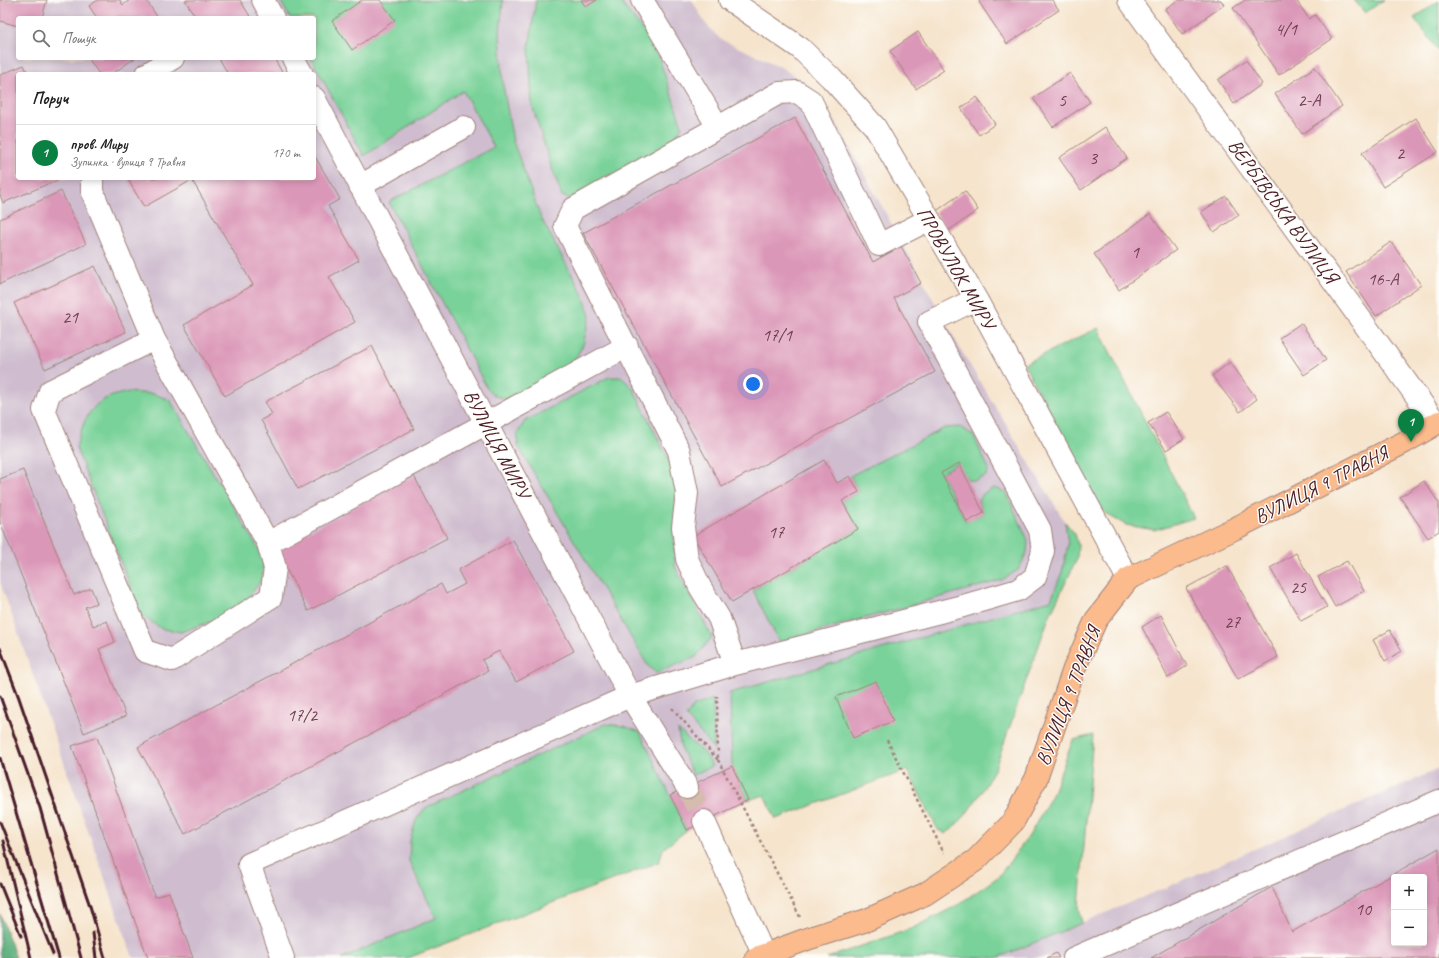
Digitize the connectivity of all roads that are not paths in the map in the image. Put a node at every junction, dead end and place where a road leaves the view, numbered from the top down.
1 (263, 0) edge
2 (642, 0) edge
3 (730, 0) edge
4 (1128, 0) edge
5 (272, 16) edge
6 (170, 60) edge
7 (295, 60) edge
8 (150, 72) edge
9 (301, 72) edge
10 (316, 102) edge
11 (464, 127) dead end
12 (718, 127) junction
13 (92, 180) edge
14 (360, 186) junction
15 (928, 220) junction
16 (976, 299) junction
17 (154, 339) junction
18 (627, 346) junction
19 (1438, 422) edge
20 (486, 423) junction
21 (268, 543) junction
22 (1128, 579) junction
23 (726, 667) junction
24 (630, 696) junction
25 (686, 787) tunnel mouth
26 (1439, 802) edge
27 (704, 821) tunnel mouth
28 (760, 956) edge
29 (283, 958) edge
30 (1074, 958) edge

1 - 5 street
2 - 12 street
3 - 15 street, ПРОВУЛОК МИРУ
4 - 19 street, ВЕРБІВСЬКА ВУЛИЦЯ
6 - 8 street
7 - 9 street
10 - 14 street, ВУЛИЦЯ МИРУ
11 - 14 street
12 - 15 street
12 - 18 street
13 - 17 street
14 - 20 street, ВУЛИЦЯ МИРУ
15 - 16 street, ПРОВУЛОК МИРУ
16 - 22 street, ПРОВУЛОК МИРУ
16 - 23 street
17 - 21 street
17 - 21 street
18 - 20 street
18 - 23 street
19 - 22 main road, ВУЛИЦЯ 9 ТРАВНЯ
20 - 21 street
20 - 24 street, ВУЛИЦЯ МИРУ
22 - 28 main road, ВУЛИЦЯ 9 ТРАВНЯ
23 - 24 street
24 - 25 street, ВУЛИЦЯ МИРУ
24 - 29 street
26 - 30 street
27 - 28 street

